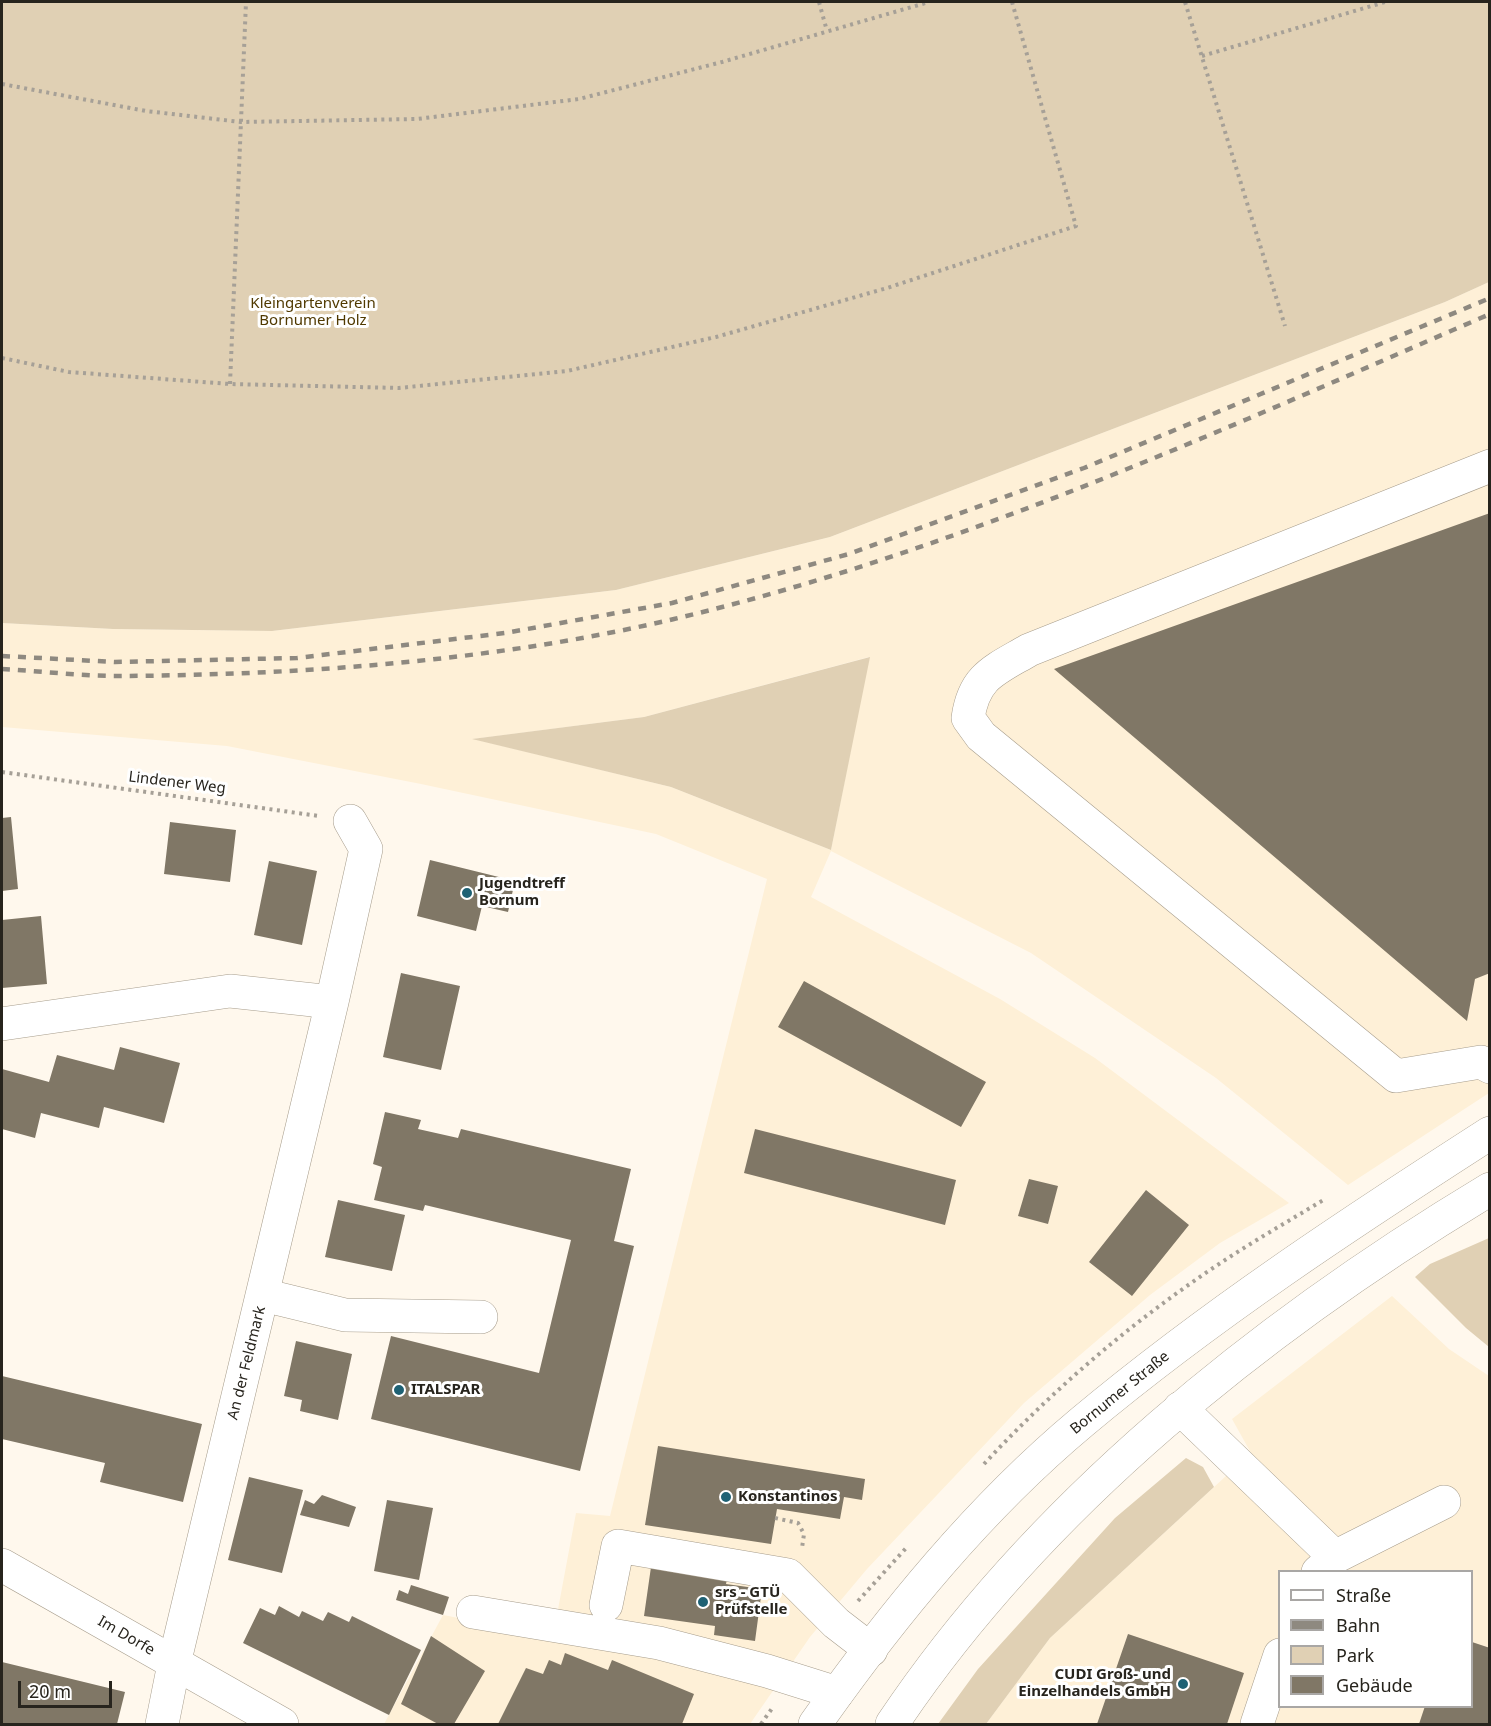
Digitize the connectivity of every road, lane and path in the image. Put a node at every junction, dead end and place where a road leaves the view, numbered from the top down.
1 (246, 2) edge
2 (819, 2) edge
3 (929, 2) edge
4 (1012, 2) edge
5 (1185, 2) edge
6 (1385, 2) edge
7 (827, 31) junction
8 (1202, 56) junction
9 (2, 84) edge
10 (241, 122) junction
11 (1285, 326) dead end
12 (2, 358) edge
13 (230, 384) junction
14 (1490, 466) edge
15 (2, 772) edge
16 (350, 821) joint
17 (332, 1002) junction
18 (2, 1024) edge
19 (1490, 1067) edge
20 (1490, 1132) edge
21 (1490, 1190) edge
22 (263, 1295) junction
23 (481, 1317) dead end
24 (1180, 1408) junction
25 (1443, 1502) dead end
26 (1326, 1564) edge
27 (2, 1566) edge
28 (606, 1605) dead end
29 (473, 1612) dead end
30 (871, 1650) junction
31 (1278, 1661) edge
32 (174, 1664) junction
33 (837, 1693) junction
34 (162, 1725) edge
35 (282, 1725) edge
36 (815, 1725) edge
37 (892, 1725) edge
38 (1257, 1725) edge

1 - 10 path
2 - 7 path
3 - 7 path
4 - 13 path
5 - 8 path
6 - 8 path
7 - 10 path
8 - 11 path
9 - 10 path
10 - 13 path
12 - 13 path
14 - 19 main road
15 - 16 path, Lindener Weg
16 - 17 main road, An der Feldmark
17 - 18 main road
17 - 22 main road, An der Feldmark
20 - 30 main road, Bornumer Straße
21 - 24 main road
22 - 23 main road
22 - 32 main road, An der Feldmark
24 - 26 main road
24 - 37 main road
25 - 26 main road
27 - 32 main road, Im Dorfe
28 - 30 main road
29 - 33 main road
30 - 33 main road, Bornumer Straße
31 - 38 main road
32 - 34 main road, An der Feldmark
32 - 35 main road, Im Dorfe
33 - 36 main road, Bornumer Straße

